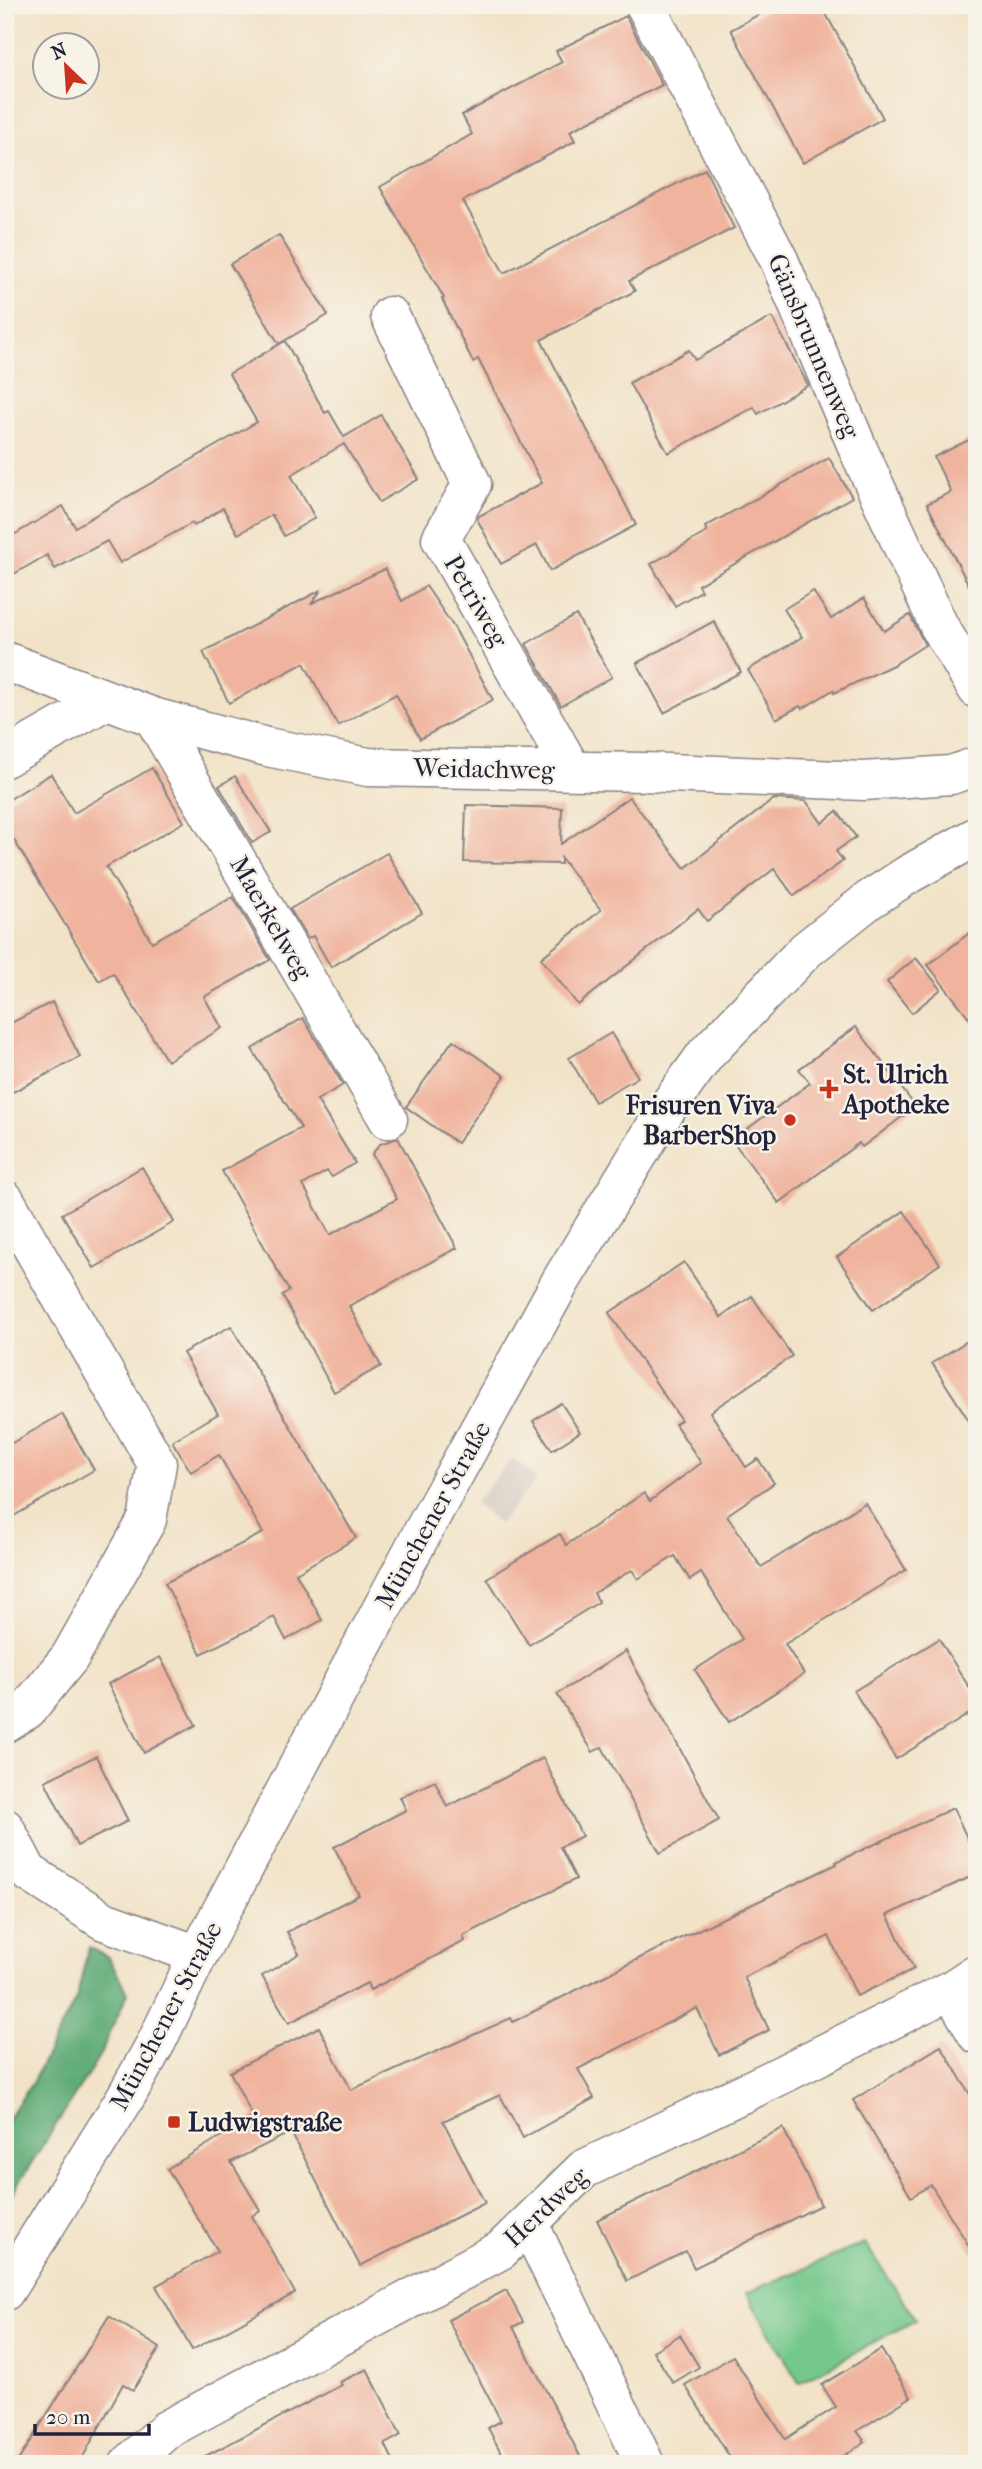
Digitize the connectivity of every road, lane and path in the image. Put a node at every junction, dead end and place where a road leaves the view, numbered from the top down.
1 (645, 5) edge
2 (390, 316) dead end
3 (5, 661) edge
4 (977, 689) edge
5 (107, 700) junction
6 (153, 716) junction
7 (5, 758) edge
8 (977, 766) edge
9 (572, 770) junction
10 (977, 836) edge
11 (388, 1119) dead end
12 (5, 1200) edge
13 (5, 1723) edge
14 (5, 1828) edge
15 (198, 1955) junction
16 (964, 1981) edge
17 (977, 2034) edge
18 (529, 2224) junction
19 (5, 2291) edge
20 (129, 2464) edge
21 (645, 2464) edge

1 - 4 street, Gänsbrunnenweg
2 - 9 street, Petriweg
3 - 5 street, Weidachweg
5 - 6 street, Weidachweg
5 - 7 street
6 - 9 street, Weidachweg
6 - 11 street, Maerkelweg
8 - 9 street, Weidachweg
10 - 15 street, Münchener Straße
12 - 13 street
14 - 15 street
15 - 19 street, Münchener Straße
16 - 17 street
16 - 18 street, Herdweg
18 - 20 street, Herdweg
18 - 21 street

